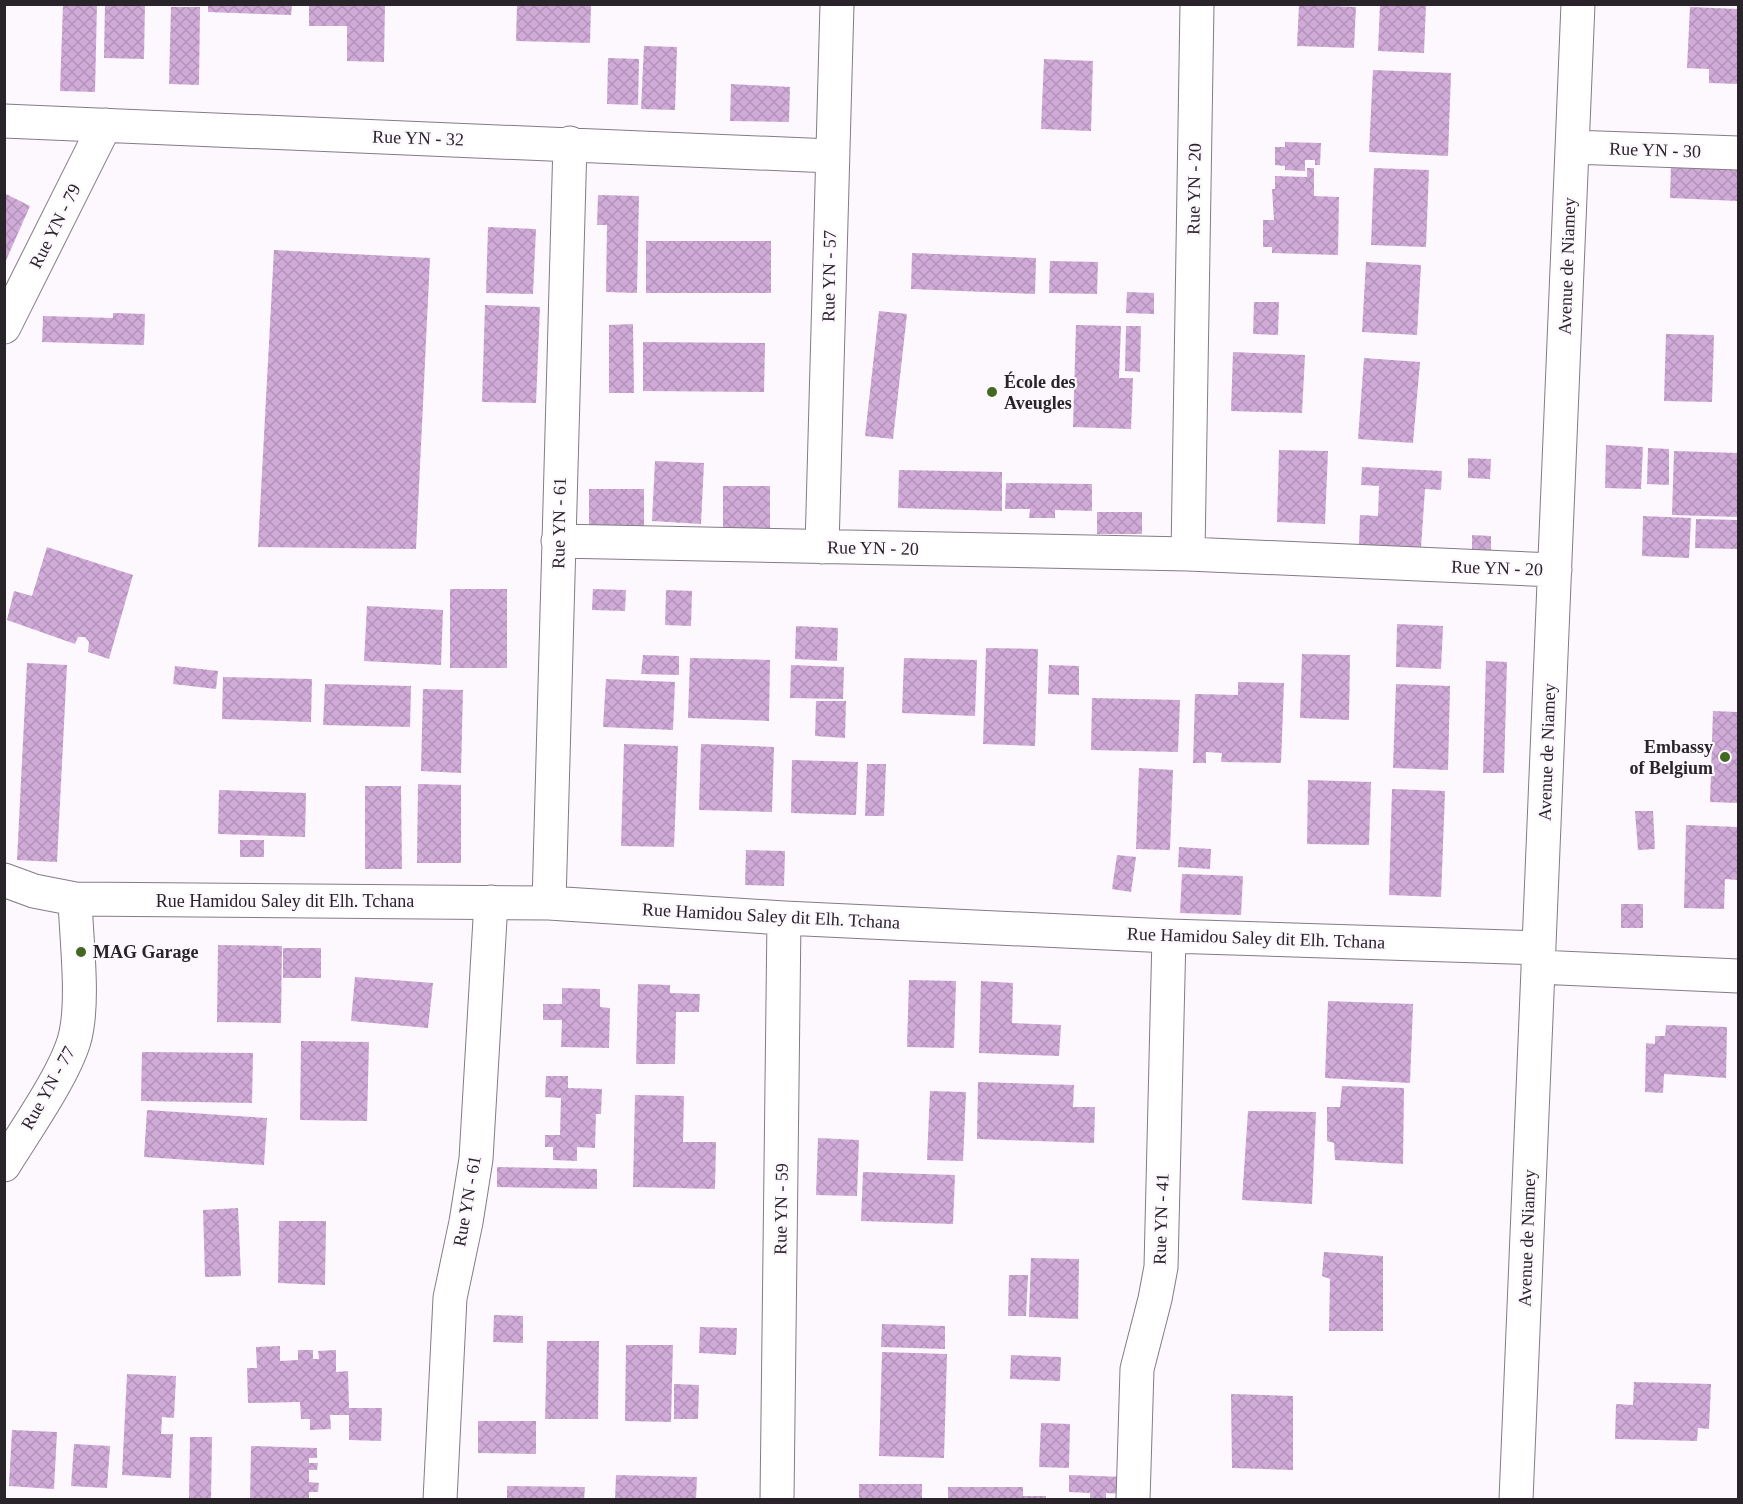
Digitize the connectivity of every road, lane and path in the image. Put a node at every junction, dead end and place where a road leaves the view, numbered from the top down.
1 (837, 4) edge
2 (1197, 4) edge
3 (1578, 4) edge
4 (4, 121) edge
5 (105, 125) junction
6 (570, 144) junction
7 (1572, 147) junction
8 (1738, 153) edge
9 (831, 156) junction
10 (4, 327) edge
11 (558, 541) junction
12 (822, 547) junction
13 (1188, 554) junction
14 (1555, 570) junction
15 (4, 880) edge
16 (75, 899) junction
17 (490, 902) junction
18 (549, 903) junction
19 (784, 918) junction
20 (1169, 936) junction
21 (1538, 957) junction
22 (1738, 976) edge
23 (4, 1165) edge
24 (440, 1500) edge
25 (777, 1500) edge
26 (1133, 1500) edge
27 (1516, 1500) edge

1 - 9 street, Rue YN - 57
2 - 13 street, Rue YN - 20
3 - 7 street, Avenue de Niamey
4 - 5 street, Rue YN - 32
5 - 6 street, Rue YN - 32
5 - 10 street, Rue YN - 79
6 - 9 street, Rue YN - 32
6 - 11 street, Rue YN - 61
7 - 8 street, Rue YN - 30
7 - 14 street, Avenue de Niamey
9 - 12 street, Rue YN - 57
11 - 12 street, Rue YN - 20
11 - 18 street, Rue YN - 61
12 - 13 street, Rue YN - 20
13 - 14 street, Rue YN - 20
14 - 21 street, Avenue de Niamey
15 - 16 street, Rue Hamidou Saley dit Elh. Tchana
16 - 17 street, Rue Hamidou Saley dit Elh. Tchana
16 - 23 street, Rue YN - 77
17 - 18 street, Rue Hamidou Saley dit Elh. Tchana
17 - 24 street, Rue YN - 61
18 - 19 street, Rue Hamidou Saley dit Elh. Tchana
19 - 20 street, Rue Hamidou Saley dit Elh. Tchana
19 - 25 street, Rue YN - 59
20 - 21 street, Rue Hamidou Saley dit Elh. Tchana
20 - 26 street, Rue YN - 41
21 - 22 street, Rue Hamidou Saley dit Elh. Tchana
21 - 27 street, Avenue de Niamey

